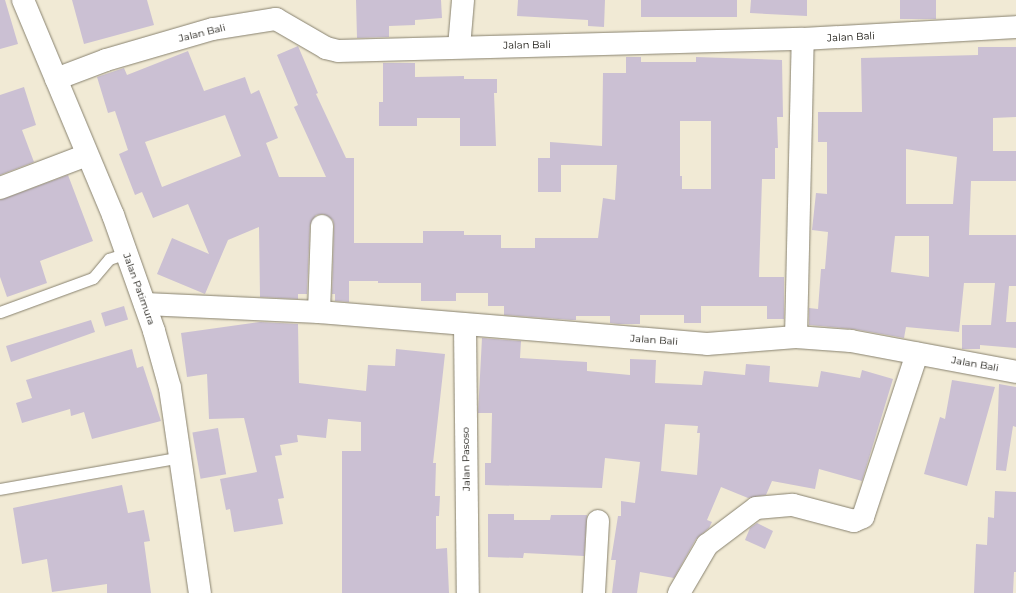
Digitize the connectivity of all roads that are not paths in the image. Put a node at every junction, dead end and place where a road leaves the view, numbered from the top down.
1 (23, 0) edge
2 (463, 0) edge
3 (1016, 27) edge
4 (803, 39) junction
5 (459, 47) junction
6 (56, 79) junction
7 (87, 155) junction
8 (0, 188) edge
9 (322, 226) dead end
10 (126, 253) junction
11 (145, 304) junction
12 (0, 312) edge
13 (320, 312) junction
14 (465, 325) junction
15 (796, 337) junction
16 (917, 354) junction
17 (1016, 372) edge
18 (181, 457) junction
19 (0, 489) edge
20 (598, 521) dead end
21 (200, 593) edge
22 (468, 593) edge
23 (594, 593) edge
24 (678, 593) edge

1 - 6 street, Jalan Patimura
2 - 5 street
3 - 4 street, Jalan Bali
4 - 5 street, Jalan Bali
4 - 15 street
5 - 6 street, Jalan Bali
6 - 7 street, Jalan Patimura
7 - 8 street
7 - 10 street, Jalan Patimura
9 - 13 street
10 - 11 street, Jalan Patimura
10 - 12 lane
11 - 13 street, Jalan Bali
11 - 18 street, Jalan Patimura
13 - 14 street, Jalan Bali
14 - 15 street, Jalan Bali
14 - 22 street, Jalan Pasoso
15 - 16 street, Jalan Bali
16 - 17 street, Jalan Bali
16 - 24 street
18 - 19 lane
18 - 21 street, Jalan Patimura
20 - 23 street

